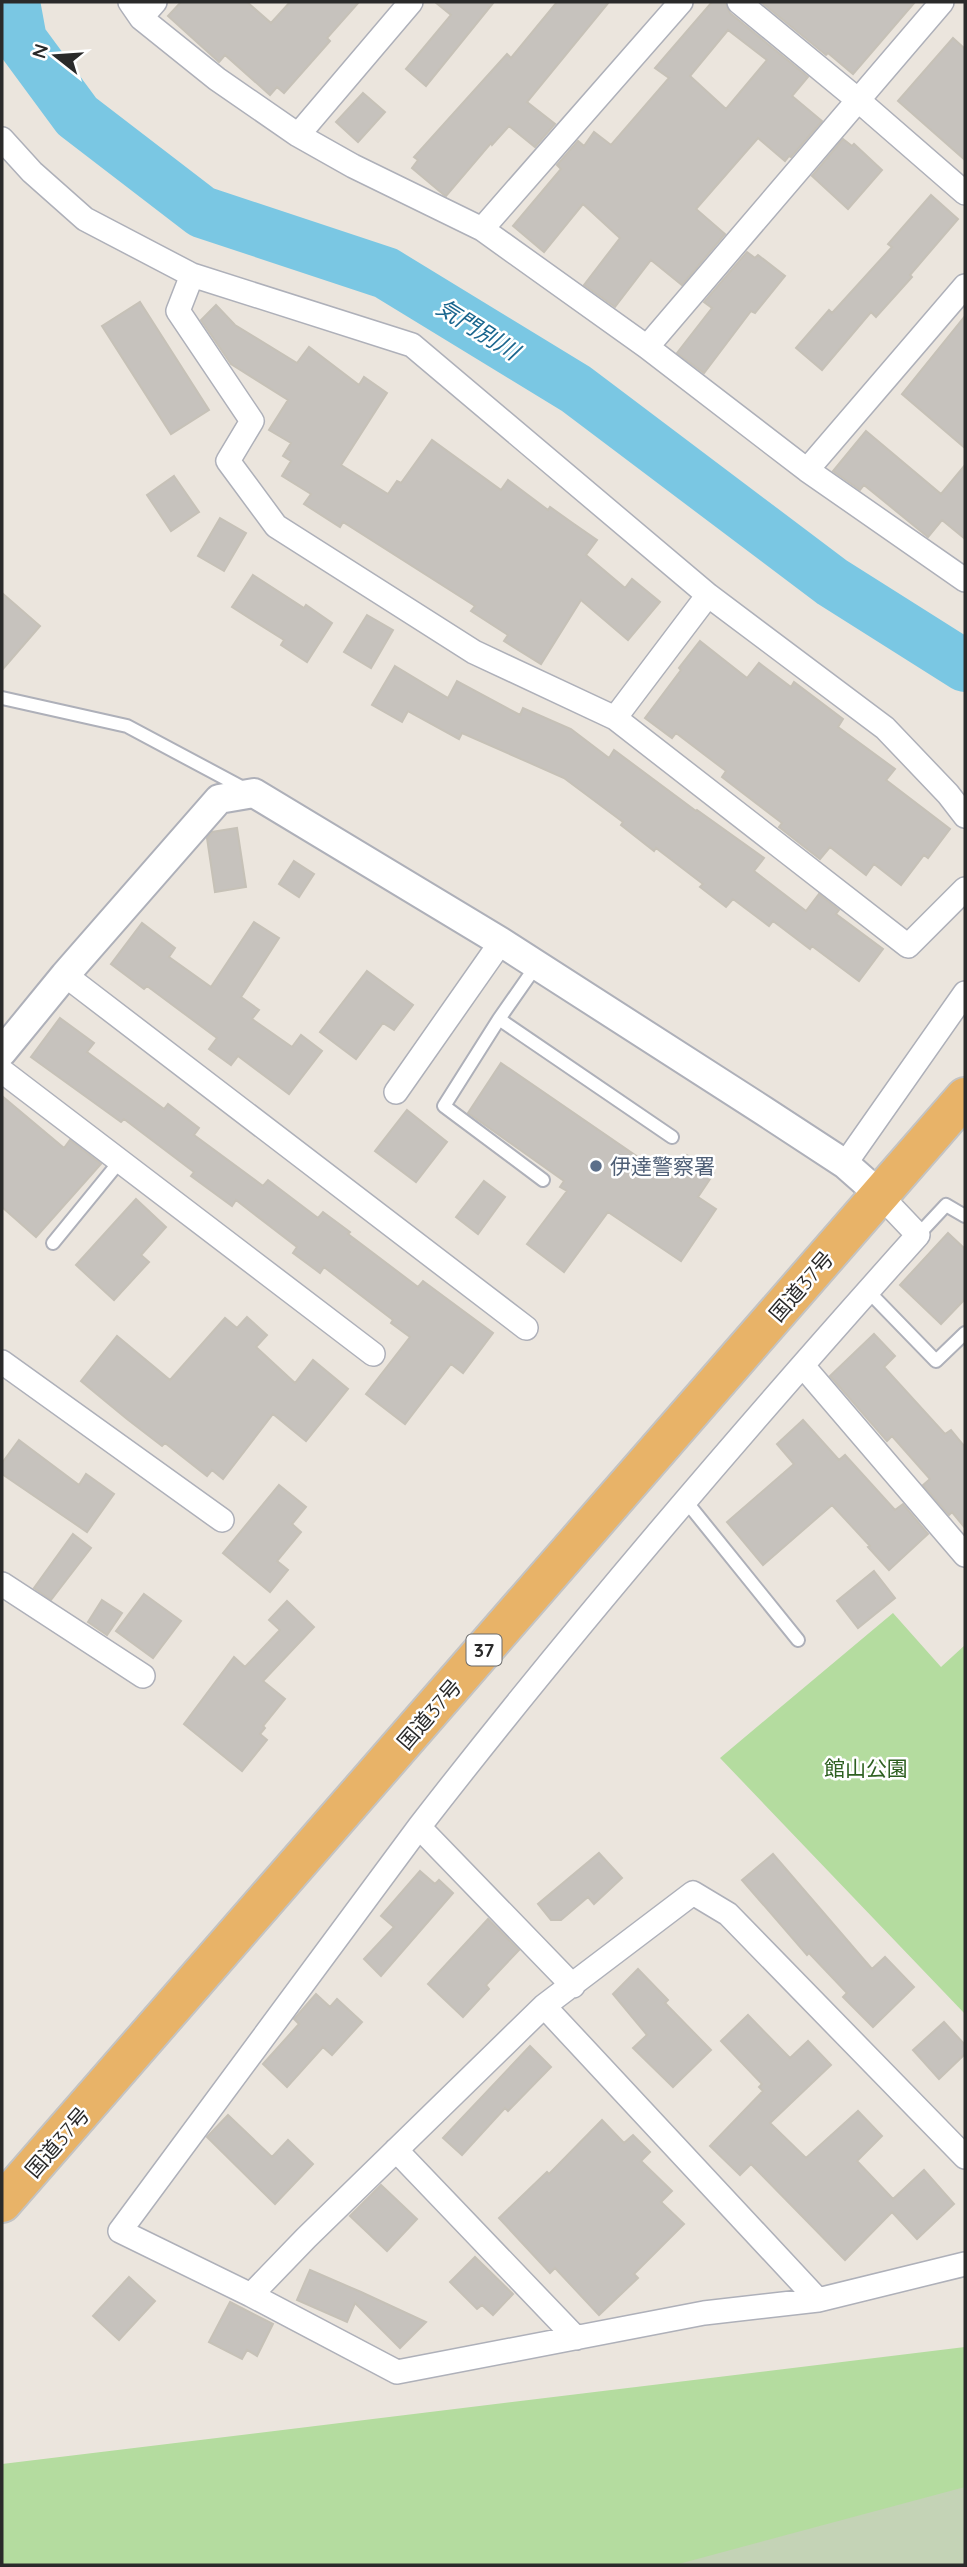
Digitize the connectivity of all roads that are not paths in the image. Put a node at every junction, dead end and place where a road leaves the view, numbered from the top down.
1 (411, 2) edge
2 (681, 2) edge
3 (739, 2) edge
4 (943, 2) edge
5 (142, 7) edge
6 (858, 100) junction
7 (298, 135) junction
8 (2, 139) edge
9 (965, 193) edge
10 (482, 229) junction
11 (192, 275) junction
12 (965, 286) edge
13 (647, 346) junction
14 (807, 470) junction
15 (965, 580) edge
16 (708, 595) junction
17 (2, 698) edge
18 (615, 718) junction
19 (254, 793) junction
20 (965, 816) edge
21 (965, 889) edge
22 (501, 942) junction
23 (536, 966) junction
24 (65, 975) junction
25 (965, 993) edge
26 (499, 1019) junction
27 (2, 1052) edge
28 (2, 1071) edge
29 (396, 1092) dead end
30 (965, 1097) edge
31 (672, 1137) dead end
32 (120, 1161) junction
33 (845, 1164) junction
34 (543, 1180) dead end
35 (879, 1194) junction
36 (965, 1216) edge
37 (918, 1235) junction
38 (53, 1243) dead end
39 (868, 1291) junction
40 (526, 1328) dead end
41 (965, 1333) edge
42 (373, 1354) dead end
43 (2, 1362) edge
44 (803, 1366) junction
45 (685, 1500) junction
46 (222, 1520) dead end
47 (965, 1555) edge
48 (2, 1584) edge
49 (797, 1640) dead end
50 (143, 1676) dead end
51 (419, 1827) junction
52 (573, 1986) junction
53 (544, 2006) junction
54 (396, 2150) junction
55 (965, 2157) edge
56 (2, 2203) edge
57 (965, 2264) edge
58 (251, 2295) junction
59 (818, 2300) junction
60 (576, 2338) junction

1 - 7 street
2 - 10 street
3 - 6 street
4 - 6 street
5 - 7 street
6 - 9 street
6 - 13 street
7 - 10 street
8 - 11 street
10 - 13 street
11 - 16 street
11 - 18 street
12 - 14 street
13 - 14 street
14 - 15 street
16 - 18 street
16 - 20 street
17 - 19 lane
18 - 21 street
19 - 22 street
19 - 24 street
22 - 23 street
22 - 29 street
23 - 26 lane
23 - 33 street
24 - 27 street
24 - 40 street
25 - 33 street
26 - 31 lane
26 - 34 lane
28 - 32 street
30 - 35 highway, 国道37号 / 37
32 - 38 lane
32 - 42 street
33 - 35 street
35 - 37 street
35 - 56 highway, 国道37号 / 37
36 - 37 lane
37 - 39 street
39 - 41 lane
39 - 44 street
43 - 46 street
44 - 45 street
44 - 47 street
45 - 49 lane
45 - 51 street
48 - 50 street
51 - 52 street
51 - 58 street
52 - 53 street
52 - 55 street
53 - 54 street
53 - 59 street
54 - 58 street
54 - 60 street
57 - 59 street
58 - 60 street
59 - 60 street

